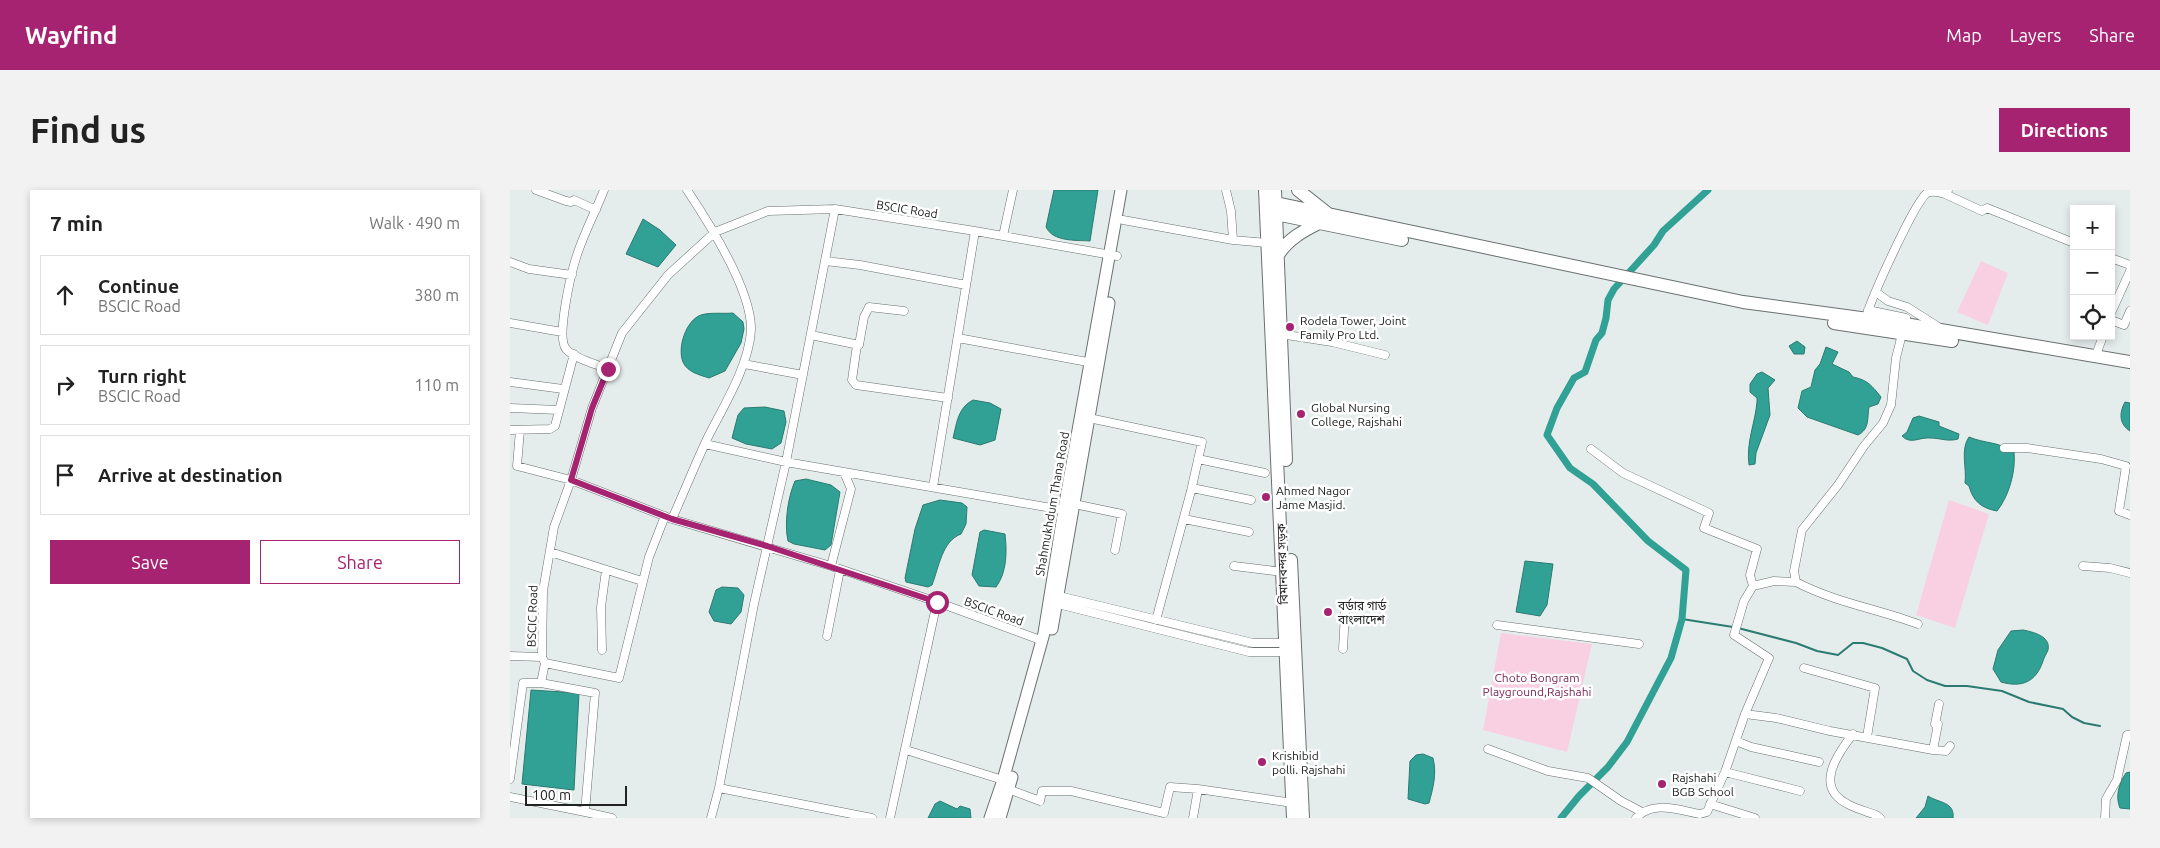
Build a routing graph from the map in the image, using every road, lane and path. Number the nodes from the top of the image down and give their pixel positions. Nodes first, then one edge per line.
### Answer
1 (536, 190) edge
2 (604, 190) edge
3 (687, 190) edge
4 (1013, 190) edge
5 (1121, 190) edge
6 (1128, 190) edge
7 (1226, 190) edge
8 (1265, 190) edge
9 (1276, 190) edge
10 (1298, 190) edge
11 (1947, 192) edge
12 (835, 209) junction
13 (1276, 209) junction
14 (596, 210) junction
15 (1331, 216) junction
16 (1123, 220) junction
17 (1319, 223) junction
18 (975, 231) junction
19 (715, 232) junction
20 (1003, 236) junction
21 (1233, 240) junction
22 (2070, 241) edge
23 (1267, 243) junction
24 (1278, 255) junction
25 (1113, 256) junction
26 (2115, 259) edge
27 (825, 261) junction
28 (510, 262) edge
29 (2130, 265) edge
30 (2130, 271) edge
31 (572, 275) junction
32 (1610, 279) junction
33 (1631, 283) junction
34 (966, 285) junction
35 (1876, 292) junction
36 (2115, 304) edge
37 (904, 311) dead end
38 (2130, 311) edge
39 (1867, 314) junction
40 (2115, 322) edge
41 (510, 323) edge
42 (1904, 328) junction
43 (1946, 331) junction
44 (562, 332) junction
45 (1280, 334) junction
46 (811, 336) junction
47 (958, 338) junction
48 (2102, 340) edge
49 (857, 345) junction
50 (574, 354) junction
51 (1385, 355) dead end
52 (2096, 355) junction
53 (2130, 362) edge
54 (1094, 363) junction
55 (744, 364) junction
56 (608, 369) junction
57 (2130, 370) edge
58 (803, 375) junction
59 (510, 382) edge
60 (564, 389) junction
61 (948, 398) junction
62 (510, 408) edge
63 (558, 410) junction
64 (1089, 418) junction
65 (510, 430) edge
66 (520, 430) junction
67 (705, 444) junction
68 (2004, 448) dead end
69 (1592, 449) dead end
70 (1198, 459) junction
71 (786, 462) junction
72 (844, 472) junction
73 (1265, 473) dead end
74 (571, 480) junction
75 (934, 487) junction
76 (1192, 488) junction
77 (1251, 500) dead end
78 (1070, 509) junction
79 (2130, 515) edge
80 (669, 518) junction
81 (1184, 519) junction
82 (1248, 532) dead end
83 (767, 546) junction
84 (1114, 550) dead end
85 (550, 552) junction
86 (831, 566) junction
87 (1234, 566) dead end
88 (2083, 566) dead end
89 (606, 570) junction
90 (840, 570) junction
91 (1283, 572) junction
92 (2130, 573) edge
93 (642, 581) junction
94 (1796, 582) junction
95 (1753, 586) junction
96 (1054, 599) junction
97 (937, 602) junction
98 (1345, 614) dead end
99 (1156, 620) junction
100 (1918, 624) dead end
101 (1497, 625) dead end
102 (827, 636) dead end
103 (1043, 641) junction
104 (1639, 644) dead end
105 (1286, 647) junction
106 (1343, 649) dead end
107 (602, 650) dead end
108 (510, 656) edge
109 (544, 660) junction
110 (1804, 668) dead end
111 (541, 683) junction
112 (1292, 699) junction
113 (1939, 704) dead end
114 (1745, 714) junction
115 (1853, 734) junction
116 (2130, 735) edge
117 (1867, 737) junction
118 (1736, 741) junction
119 (1950, 746) dead end
120 (1488, 749) dead end
121 (906, 750) junction
122 (1933, 750) junction
123 (1819, 762) dead end
124 (1725, 772) junction
125 (510, 779) edge
126 (1006, 785) junction
127 (719, 788) junction
128 (1198, 789) junction
129 (1800, 791) dead end
130 (510, 797) edge
131 (1293, 804) junction
132 (1710, 804) junction
133 (585, 812) junction
134 (1642, 812) junction
135 (612, 818) edge
136 (711, 818) edge
137 (872, 818) edge
138 (890, 818) edge
139 (990, 818) edge
140 (1000, 818) edge
141 (1193, 818) edge
142 (1293, 818) edge
143 (1303, 818) edge
144 (1636, 818) edge
145 (1755, 818) edge
146 (1880, 818) edge
147 (2105, 818) edge

1 - 14 street
2 - 14 street
3 - 19 street, BSCIC Road
4 - 20 street
5 - 25 main road, Shahmukhdum Thana Road
6 - 16 main road, Shahmukhdum Thana Road
7 - 21 street
8 - 23 main road, বিমানবন্দর সড়ক
9 - 13 main road, বিমানবন্দর সড়ক
10 - 15 main road
11 - 22 street
11 - 35 street
12 - 18 street, BSCIC Road
12 - 19 street, BSCIC Road
12 - 27 street
13 - 15 main road
13 - 17 main road
13 - 24 main road, বিমানবন্দর সড়ক
14 - 31 street
15 - 32 main road
16 - 21 street
16 - 25 main road, Shahmukhdum Thana Road
17 - 24 main road
17 - 32 main road
18 - 20 street, BSCIC Road
18 - 34 street
19 - 55 street, BSCIC Road
19 - 56 street, BSCIC Road
20 - 25 street, BSCIC Road
21 - 23 street
23 - 91 main road, বিমানবন্দর সড়ক
24 - 45 main road, বিমানবন্দর সড়ক
25 - 54 main road, Shahmukhdum Thana Road
26 - 29 street
27 - 34 street
27 - 46 street
28 - 31 street
30 - 36 street
31 - 44 street
32 - 33 main road
33 - 39 main road
33 - 42 main road
34 - 47 street
35 - 39 street
35 - 43 street
37 - 49 street
38 - 40 street
39 - 42 main road
41 - 44 street
42 - 43 main road
42 - 57 main road
42 - 94 street
43 - 52 main road
44 - 50 street
45 - 51 street
45 - 112 main road, বিমানবন্দর সড়ক
46 - 49 street
46 - 58 street
47 - 54 street
47 - 61 street
48 - 52 street
49 - 61 street
50 - 56 street
50 - 60 street
52 - 53 main road
54 - 64 main road, Shahmukhdum Thana Road
54 - 78 main road, Shahmukhdum Thana Road
55 - 58 street
55 - 67 street, BSCIC Road
56 - 74 street, BSCIC Road
58 - 71 street
59 - 60 street
60 - 63 street
61 - 75 street
62 - 63 street
63 - 66 street
64 - 70 street
64 - 78 main road, Shahmukhdum Thana Road
65 - 66 street
66 - 74 street, BSCIC Road
67 - 71 street
67 - 80 street, BSCIC Road
68 - 79 street
69 - 95 street
70 - 73 street
70 - 76 street
71 - 72 street
71 - 83 street
72 - 75 street
72 - 86 street
74 - 80 street, BSCIC Road
74 - 85 street, BSCIC Road
75 - 78 street
76 - 77 street
76 - 81 street
78 - 84 street
78 - 96 main road, Shahmukhdum Thana Road
80 - 83 street, BSCIC Road
80 - 93 street, BSCIC Road
81 - 82 street
81 - 99 street
83 - 86 street, BSCIC Road
83 - 127 street
85 - 89 street
85 - 109 street, BSCIC Road
86 - 90 street, BSCIC Road
87 - 91 street
88 - 92 street
89 - 93 street
89 - 107 street
90 - 97 street, BSCIC Road
90 - 102 street
91 - 105 main road, বিমানবন্দর সড়ক
93 - 109 street, BSCIC Road
94 - 95 street
94 - 100 street
95 - 114 street
96 - 99 street
96 - 103 main road, Shahmukhdum Thana Road
96 - 105 street
96 - 126 main road, Shahmukhdum Thana Road
97 - 103 street, BSCIC Road
97 - 121 street
98 - 106 street
99 - 105 street
101 - 104 street
103 - 126 main road, Shahmukhdum Thana Road
105 - 112 main road, বিমানবন্দর সড়ক
108 - 109 street
109 - 111 street
110 - 117 street
111 - 125 street
111 - 133 street
112 - 131 main road, বিমানবন্দর সড়ক
112 - 143 main road, বিমানবন্দর সড়ক
113 - 122 street
114 - 115 street
114 - 118 street
115 - 117 street
115 - 146 street
116 - 147 street
117 - 122 street
118 - 123 street
118 - 124 street
119 - 122 street
120 - 134 street
121 - 126 street
121 - 138 street
124 - 129 street
124 - 132 street
126 - 128 street
126 - 139 main road, Shahmukhdum Thana Road
126 - 140 main road, Shahmukhdum Thana Road
127 - 136 street
127 - 137 street
128 - 131 street
128 - 141 street
130 - 133 street
131 - 142 main road, বিমানবন্দর সড়ক
132 - 134 street
132 - 145 street
133 - 135 street
134 - 144 street

